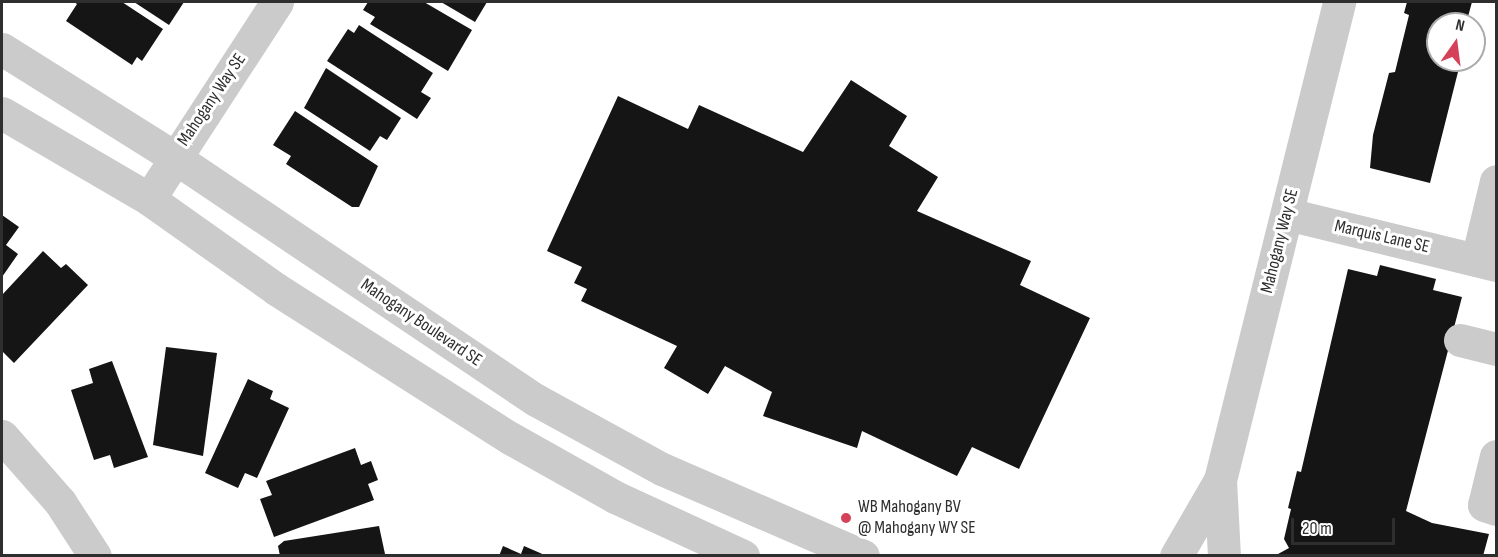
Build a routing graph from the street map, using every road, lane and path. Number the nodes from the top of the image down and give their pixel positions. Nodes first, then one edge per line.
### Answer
1 (277, 2) edge
2 (1339, 2) edge
3 (2, 49) edge
4 (2, 113) edge
5 (174, 157) junction
6 (1497, 181) edge
7 (149, 200) junction
8 (1287, 214) junction
9 (1487, 262) edge
10 (1460, 340) dead end
11 (1497, 350) edge
12 (2, 436) edge
13 (1497, 456) edge
14 (1220, 480) junction
15 (1497, 508) edge
16 (95, 555) edge
17 (743, 555) edge
18 (862, 555) edge
19 (1176, 555) edge
20 (1224, 555) edge

1 - 5 street, Mahogany Way SE
2 - 8 street, Mahogany Way SE
3 - 5 street, Mahogany Boulevard SE
4 - 7 street
5 - 7 street, Mahogany Way SE
5 - 18 street, Mahogany Boulevard SE
6 - 9 street, Marquis Lane SE
7 - 17 street
8 - 9 street, Marquis Lane SE
8 - 14 street, Mahogany Way SE
10 - 11 street
12 - 16 street
13 - 15 street
14 - 19 street, Mahogany Way SE
14 - 20 street, Mahogany Way SE

